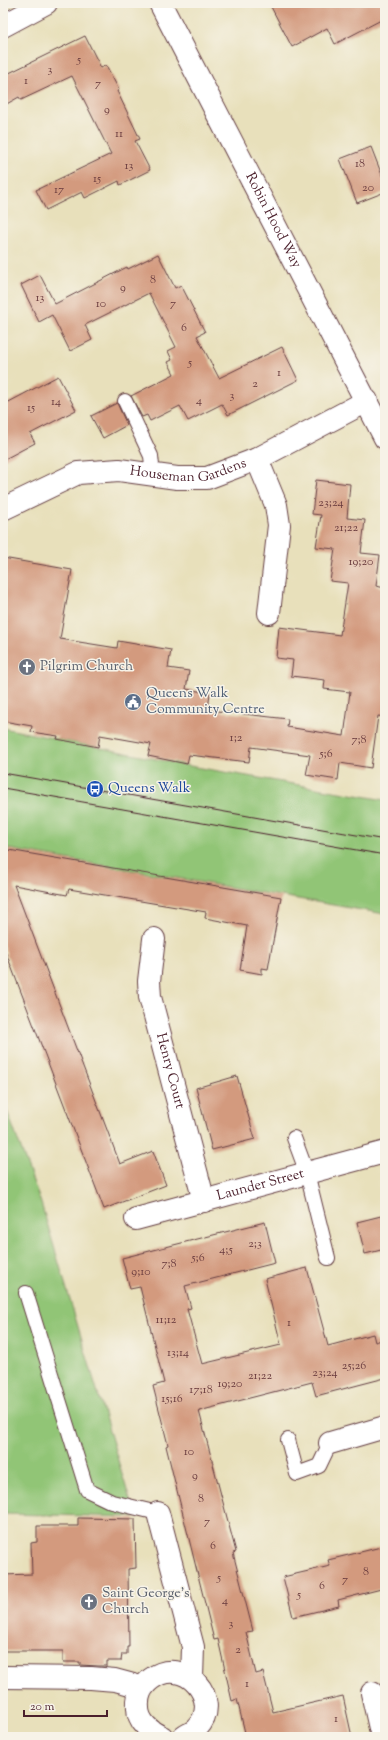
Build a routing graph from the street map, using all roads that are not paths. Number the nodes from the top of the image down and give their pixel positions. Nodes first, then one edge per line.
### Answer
1 (46, 3) edge
2 (160, 3) edge
3 (3, 26) edge
4 (125, 401) dead end
5 (367, 401) junction
6 (385, 438) edge
7 (257, 459) junction
8 (153, 475) junction
9 (3, 509) edge
10 (269, 613) dead end
11 (154, 939) dead end
12 (294, 1138) dead end
13 (385, 1152) edge
14 (307, 1173) junction
15 (204, 1201) junction
16 (136, 1219) dead end
17 (328, 1258) dead end
18 (26, 1293) dead end
19 (385, 1427) edge
20 (288, 1440) dead end
21 (330, 1443) joint
22 (158, 1513) joint
23 (3, 1677) edge
24 (192, 1678) junction
25 (141, 1687) junction
26 (372, 1693) dead end
27 (162, 1737) edge
28 (184, 1737) edge
29 (382, 1737) edge

1 - 3 street
2 - 5 street, Robin Hood Way
4 - 8 lane
5 - 6 street, Robin Hood Way
5 - 7 street, Houseman Gardens
7 - 8 street, Houseman Gardens
7 - 10 street
8 - 9 street, Houseman Gardens
11 - 15 street, Henry Court
12 - 14 lane
13 - 14 street, Launder Street
14 - 15 street, Launder Street
14 - 17 lane
15 - 16 street, Launder Street
18 - 22 lane
19 - 21 street
20 - 21 lane
22 - 24 street
23 - 25 street
24 - 25 street
24 - 28 street
25 - 27 street
26 - 29 street

